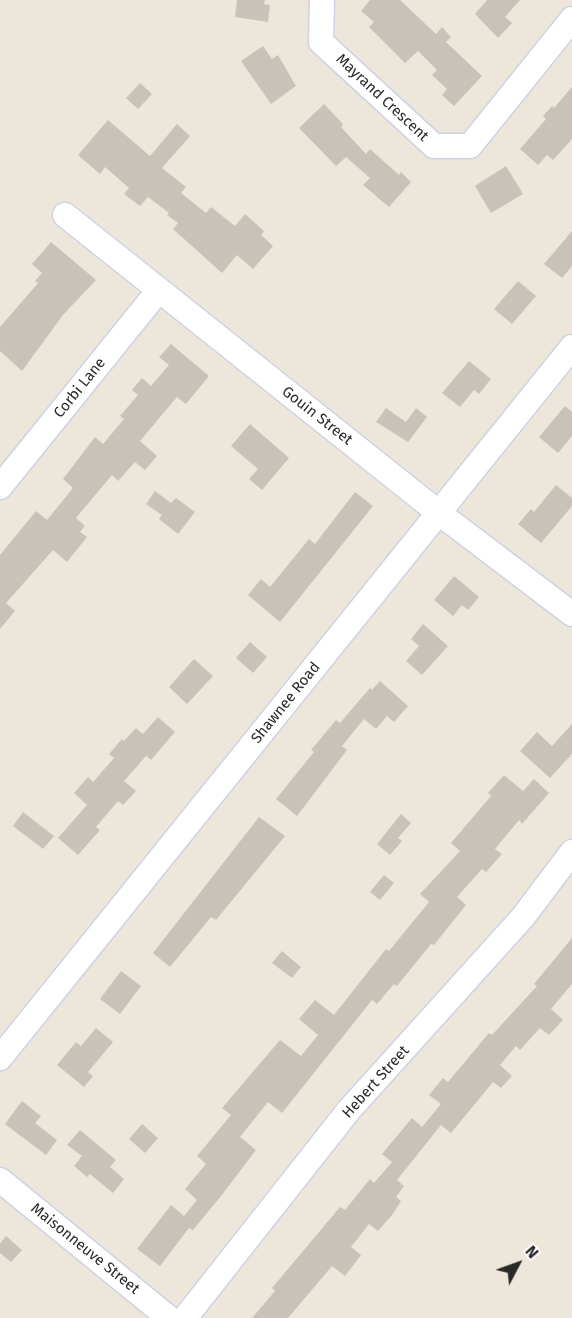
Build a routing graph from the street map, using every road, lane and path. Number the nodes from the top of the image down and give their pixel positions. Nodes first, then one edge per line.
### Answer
1 (322, 0) edge
2 (572, 19) edge
3 (65, 215) dead end
4 (159, 290) junction
5 (572, 347) edge
6 (0, 487) edge
7 (439, 513) junction
8 (572, 614) edge
9 (572, 852) edge
10 (0, 1058) edge
11 (0, 1180) edge
12 (169, 1318) edge
13 (185, 1318) edge

1 - 2 street, Mayrand Crescent
3 - 4 street, Gouin Street
4 - 6 street, Corbi Lane
4 - 7 street, Gouin Street
5 - 7 street, Shawnee Road
7 - 8 street, Gouin Street
7 - 10 street, Shawnee Road
9 - 13 street, Hebert Street
11 - 12 street, Maisonneuve Street

